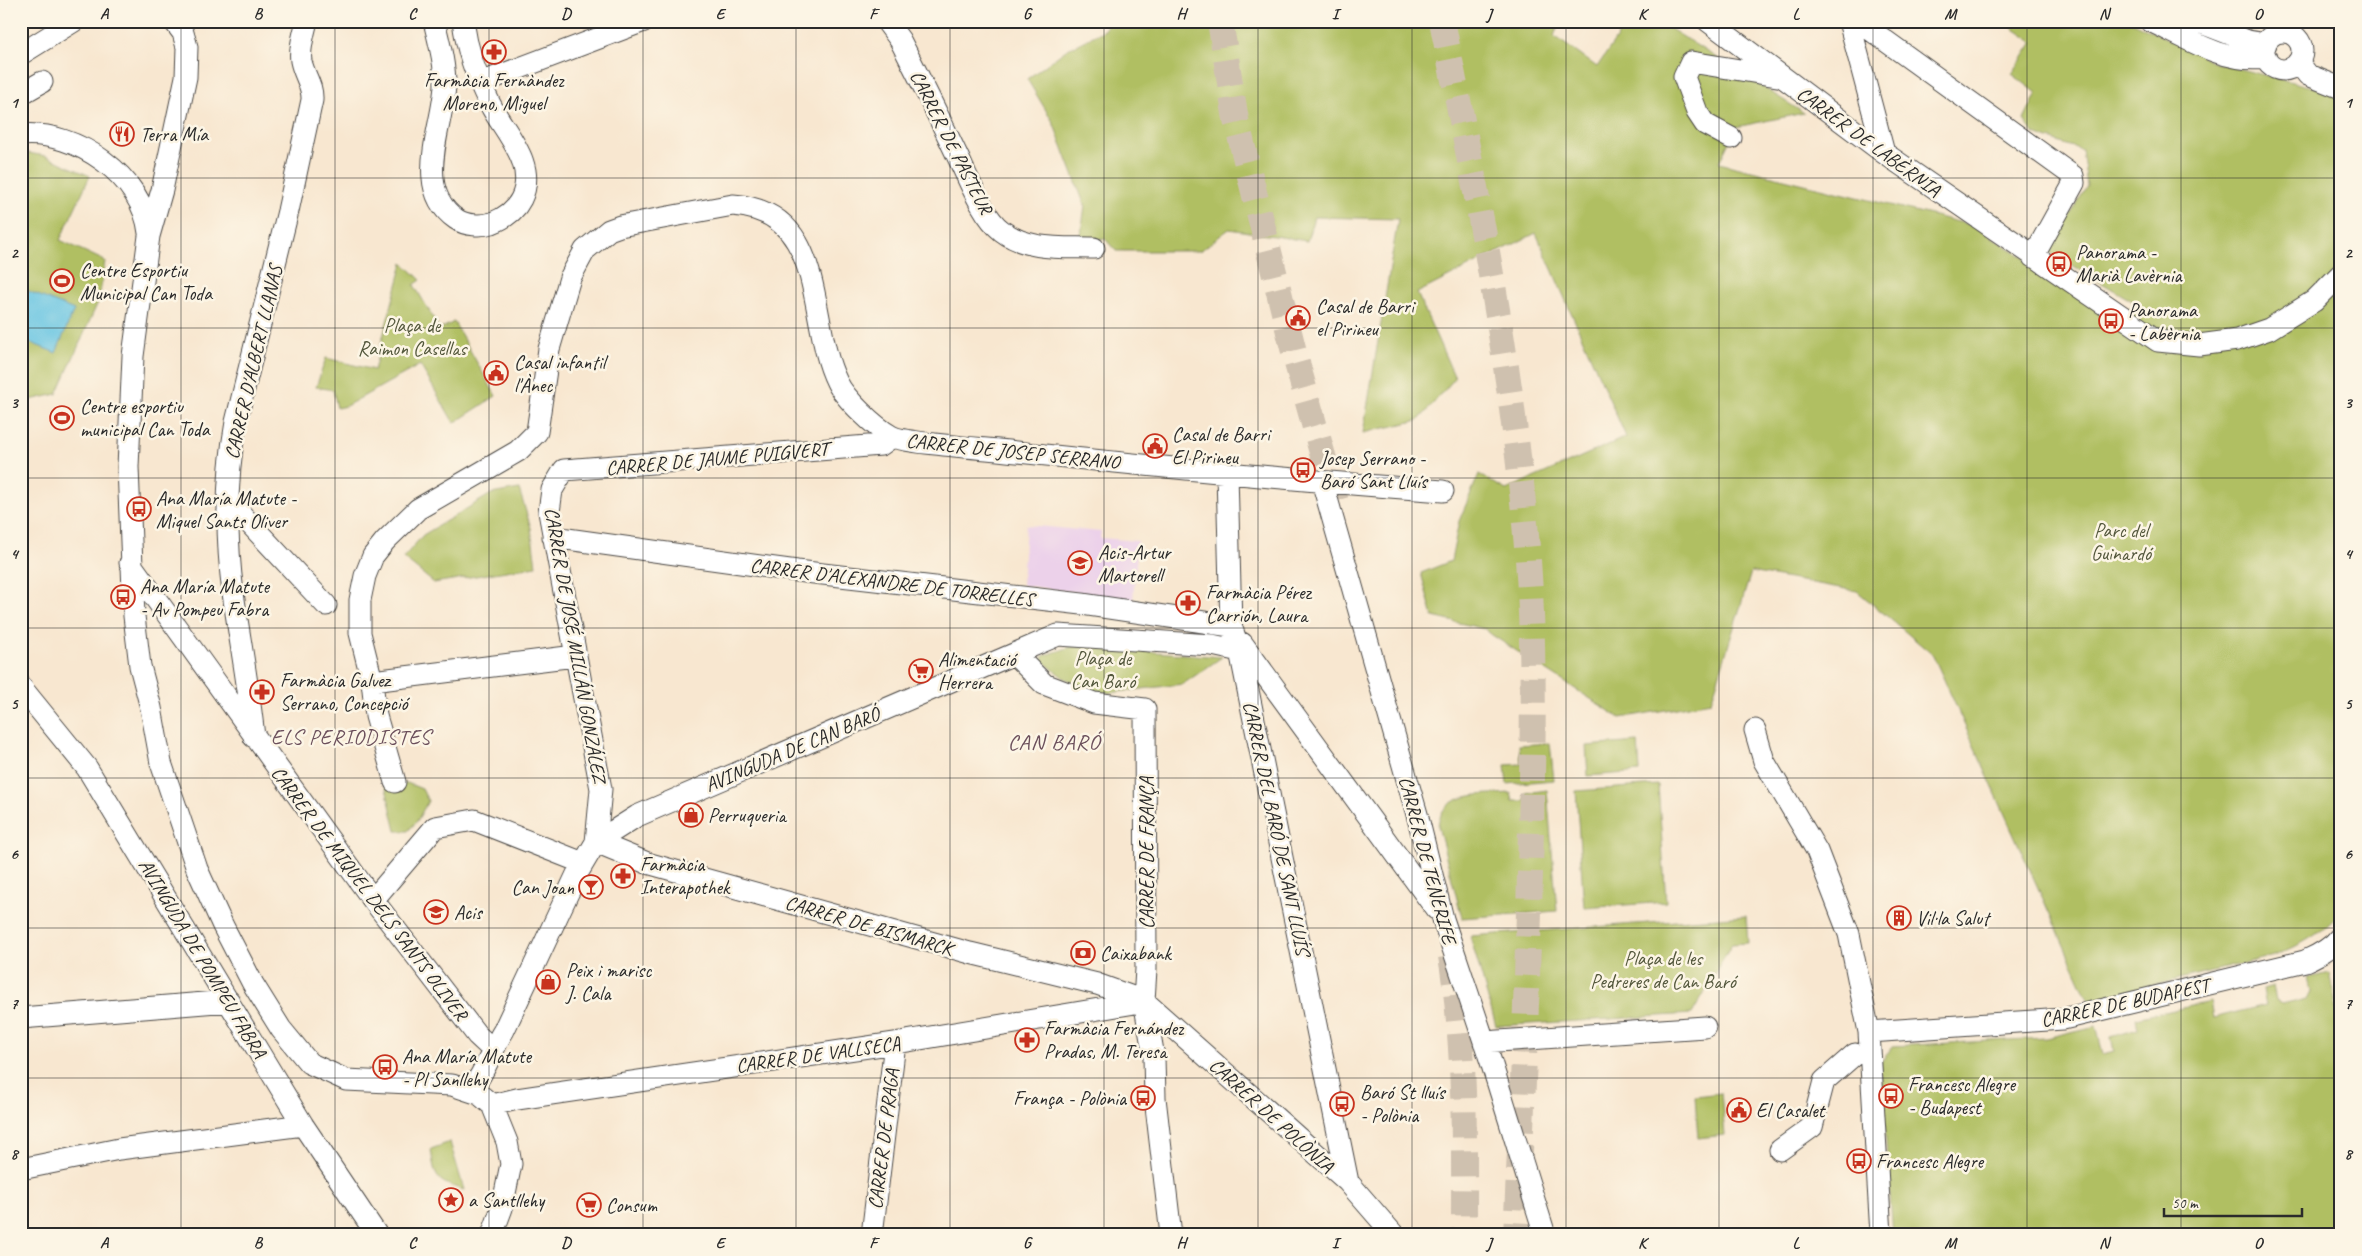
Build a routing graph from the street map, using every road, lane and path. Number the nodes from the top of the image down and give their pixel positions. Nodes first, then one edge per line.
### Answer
1 (74, 21) edge
2 (174, 21) edge
3 (307, 21) edge
4 (434, 21) edge
5 (463, 21) edge
6 (644, 21) edge
7 (886, 21) edge
8 (1708, 21) edge
9 (1849, 21) edge
10 (1858, 21) edge
11 (2150, 21) edge
12 (2196, 21) edge
13 (2266, 51) junction
14 (21, 54) edge
15 (2298, 62) junction
16 (1781, 77) junction
17 (42, 82) dead end
18 (480, 83) junction
19 (2341, 88) edge
20 (21, 94) edge
21 (21, 135) edge
22 (1731, 138) dead end
23 (1884, 153) junction
24 (149, 236) junction
25 (1094, 248) dead end
26 (2033, 257) junction
27 (2341, 274) edge
28 (892, 437) junction
29 (1227, 473) junction
30 (1322, 482) junction
31 (552, 490) joint
32 (1443, 491) dead end
33 (239, 512) dead end
34 (553, 537) junction
35 (130, 563) junction
36 (326, 605) dead end
37 (1230, 626) junction
38 (1240, 651) junction
39 (1014, 654) junction
40 (575, 656) junction
41 (372, 681) junction
42 (21, 687) edge
43 (1755, 730) dead end
44 (254, 737) junction
45 (395, 782) dead end
46 (600, 799) junction
47 (626, 822) junction
48 (596, 842) junction
49 (1427, 855) junction
50 (583, 863) junction
51 (1405, 867) junction
52 (374, 900) junction
53 (1443, 919) junction
54 (2341, 936) edge
55 (229, 1000) junction
56 (1144, 1001) junction
57 (21, 1018) edge
58 (1705, 1027) dead end
59 (1869, 1032) junction
60 (1484, 1042) junction
61 (894, 1043) junction
62 (492, 1049) junction
63 (1855, 1054) dead end
64 (471, 1090) junction
65 (492, 1105) junction
66 (303, 1125) junction
67 (1780, 1150) dead end
68 (21, 1169) edge
69 (1348, 1182) junction
70 (377, 1235) edge
71 (492, 1235) edge
72 (872, 1235) edge
73 (1171, 1235) edge
74 (1394, 1235) edge
75 (1545, 1235) edge
76 (1881, 1235) edge

1 - 14 street
2 - 24 street
3 - 44 street, CARRER D'ALBERT LLANAS
4 - 18 street
5 - 18 street
6 - 18 street
7 - 25 street, CARRER DE PASTEUR
8 - 16 street, CARRER DE LABÈRNIA
9 - 23 street
10 - 26 street
11 - 13 street
12 - 13 street
13 - 15 street
13 - 15 street
15 - 19 street
16 - 22 street
16 - 23 street, CARRER DE LABÈRNIA
17 - 20 street
21 - 24 street
23 - 26 street, CARRER DE LABÈRNIA
24 - 35 street
26 - 27 street, CARRER DE LABÈRNIA
28 - 29 street, CARRER DE JOSEP SERRANO
28 - 31 street, CARRER DE JAUME PUIGVERT
28 - 41 street, CARRER DE JOSEP SERRANO
29 - 30 street, CARRER DE JOSEP SERRANO
29 - 37 street, CARRER DEL BARÓ DE SANT LLUÍS
30 - 32 street, CARRER DE JOSEP SERRANO
30 - 49 street, CARRER DE TENERIFE
31 - 34 street, CARRER DE JOSÉ MILLÁN GONZÁLEZ
33 - 36 street
34 - 37 street, CARRER D'ALEXANDRE DE TORRELLES
34 - 40 street, CARRER DE JOSÉ MILLÁN GONZÁLEZ
35 - 44 street, CARRER DE MIQUEL DELS SANTS OLIVER
35 - 64 street
37 - 38 street, CARRER DEL BARÓ DE SANT LLUÍS
37 - 51 street
38 - 39 street
38 - 69 street, CARRER DEL BARÓ DE SANT LLUÍS
39 - 47 street, AVINGUDA DE CAN BARÓ
39 - 56 street, CARRER DE FRANÇA
40 - 41 street
40 - 46 street, CARRER DE JOSÉ MILLÁN GONZÁLEZ
41 - 45 street
42 - 55 street, AVINGUDA DE POMPEU FABRA
43 - 59 street
44 - 52 street, CARRER DE MIQUEL DELS SANTS OLIVER
46 - 47 street, CARRER DE JOSÉ MILLÁN GONZÁLEZ
46 - 48 street, CARRER DE JOSÉ MILLÁN GONZÁLEZ
47 - 48 street, AVINGUDA DE CAN BARÓ
48 - 50 street, AVINGUDA DE CAN BARÓ
48 - 56 street, CARRER DE BISMARCK
49 - 51 street
49 - 53 street, CARRER DE TENERIFE
50 - 52 street
50 - 62 street, AVINGUDA DE CAN BARÓ
51 - 53 street
52 - 62 street, CARRER DE MIQUEL DELS SANTS OLIVER
53 - 60 street, CARRER DE TENERIFE
54 - 59 street, CARRER DE BUDAPEST
55 - 57 street
55 - 66 street, AVINGUDA DE POMPEU FABRA
56 - 61 street, CARRER DE VALLSECA
56 - 69 street, CARRER DE POLÒNIA
56 - 73 street, CARRER DE FRANÇA
58 - 60 street
59 - 76 street
60 - 75 street, CARRER DE TENERIFE
61 - 65 street, CARRER DE VALLSECA
61 - 72 street, CARRER DE PRAGA
62 - 64 street, AVINGUDA DE CAN BARÓ
63 - 67 street
64 - 65 street
65 - 71 street
66 - 68 street
66 - 70 street, AVINGUDA DE POMPEU FABRA
69 - 74 street, CARRER DE POLÒNIA

